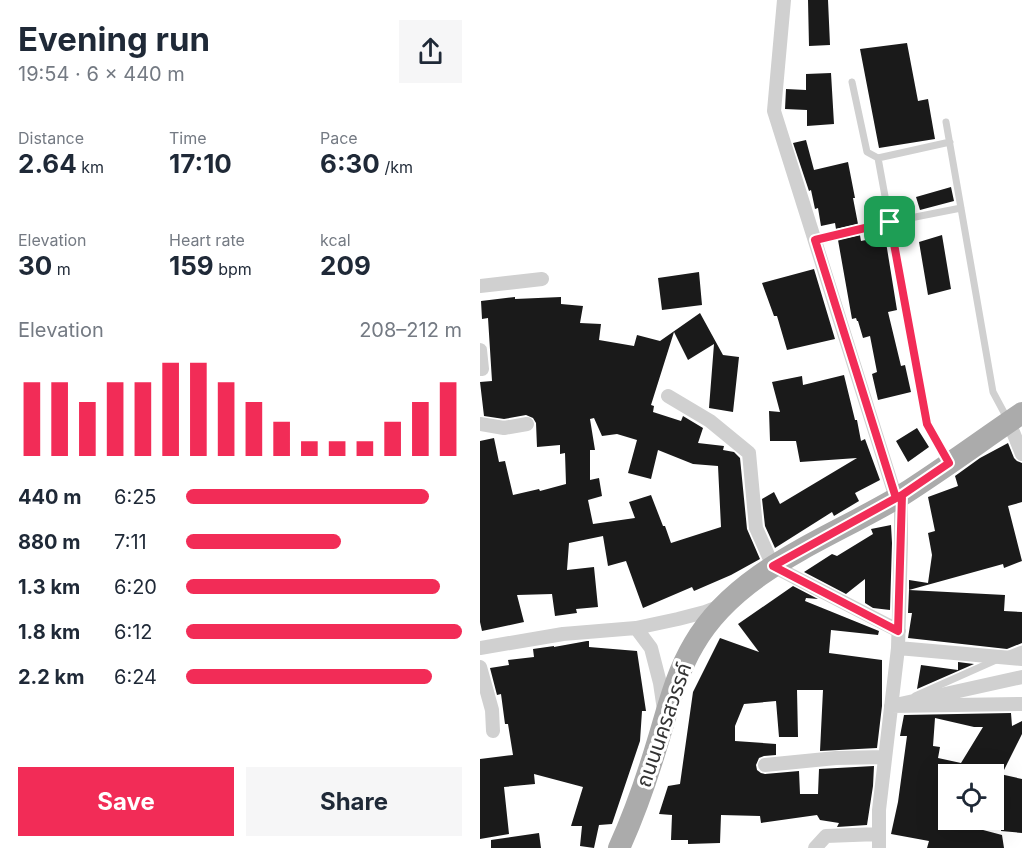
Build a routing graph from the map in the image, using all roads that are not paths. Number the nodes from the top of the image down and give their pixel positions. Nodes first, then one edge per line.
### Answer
1 (784, 0) edge
2 (852, 82) dead end
3 (946, 122) dead end
4 (950, 142) junction
5 (878, 158) junction
6 (962, 208) junction
7 (890, 222) junction
8 (815, 240) junction
9 (542, 279) dead end
10 (480, 286) edge
11 (480, 350) edge
12 (480, 369) edge
13 (668, 396) dead end
14 (1015, 418) edge
15 (480, 424) edge
16 (527, 424) dead end
17 (1022, 454) edge
18 (949, 463) junction
19 (899, 496) junction
20 (773, 566) junction
21 (723, 605) junction
22 (636, 628) junction
23 (898, 631) junction
24 (480, 648) edge
25 (898, 648) junction
26 (1022, 649) edge
27 (1022, 659) edge
28 (480, 667) edge
29 (1022, 677) edge
30 (1022, 704) edge
31 (891, 706) junction
32 (665, 718) junction
33 (493, 731) dead end
34 (885, 757) junction
35 (765, 765) dead end
36 (879, 841) edge
37 (619, 848) edge
38 (815, 848) edge

1 - 8 street
2 - 5 lane
3 - 4 lane
4 - 5 lane
4 - 6 lane
5 - 7 lane
6 - 7 lane
6 - 14 lane
7 - 8 lane
7 - 18 lane
8 - 19 street
9 - 10 street
11 - 12 street
13 - 20 street
14 - 17 street
14 - 18 main road, ถนนนครสวรรค์
15 - 16 street
18 - 19 main road, ถนนนครสวรรค์
19 - 20 main road, ถนนนครสวรรค์
19 - 23 street
20 - 21 main road, ถนนนครสวรรค์
20 - 23 street
21 - 22 street
21 - 32 main road, ถนนนครสวรรค์
22 - 24 street
22 - 32 street
23 - 25 street
25 - 27 street
25 - 31 street
26 - 31 lane
28 - 33 street
29 - 31 street
30 - 31 street
31 - 34 street
32 - 37 main road, ถนนนครสวรรค์
34 - 35 street
34 - 36 street
36 - 38 street

